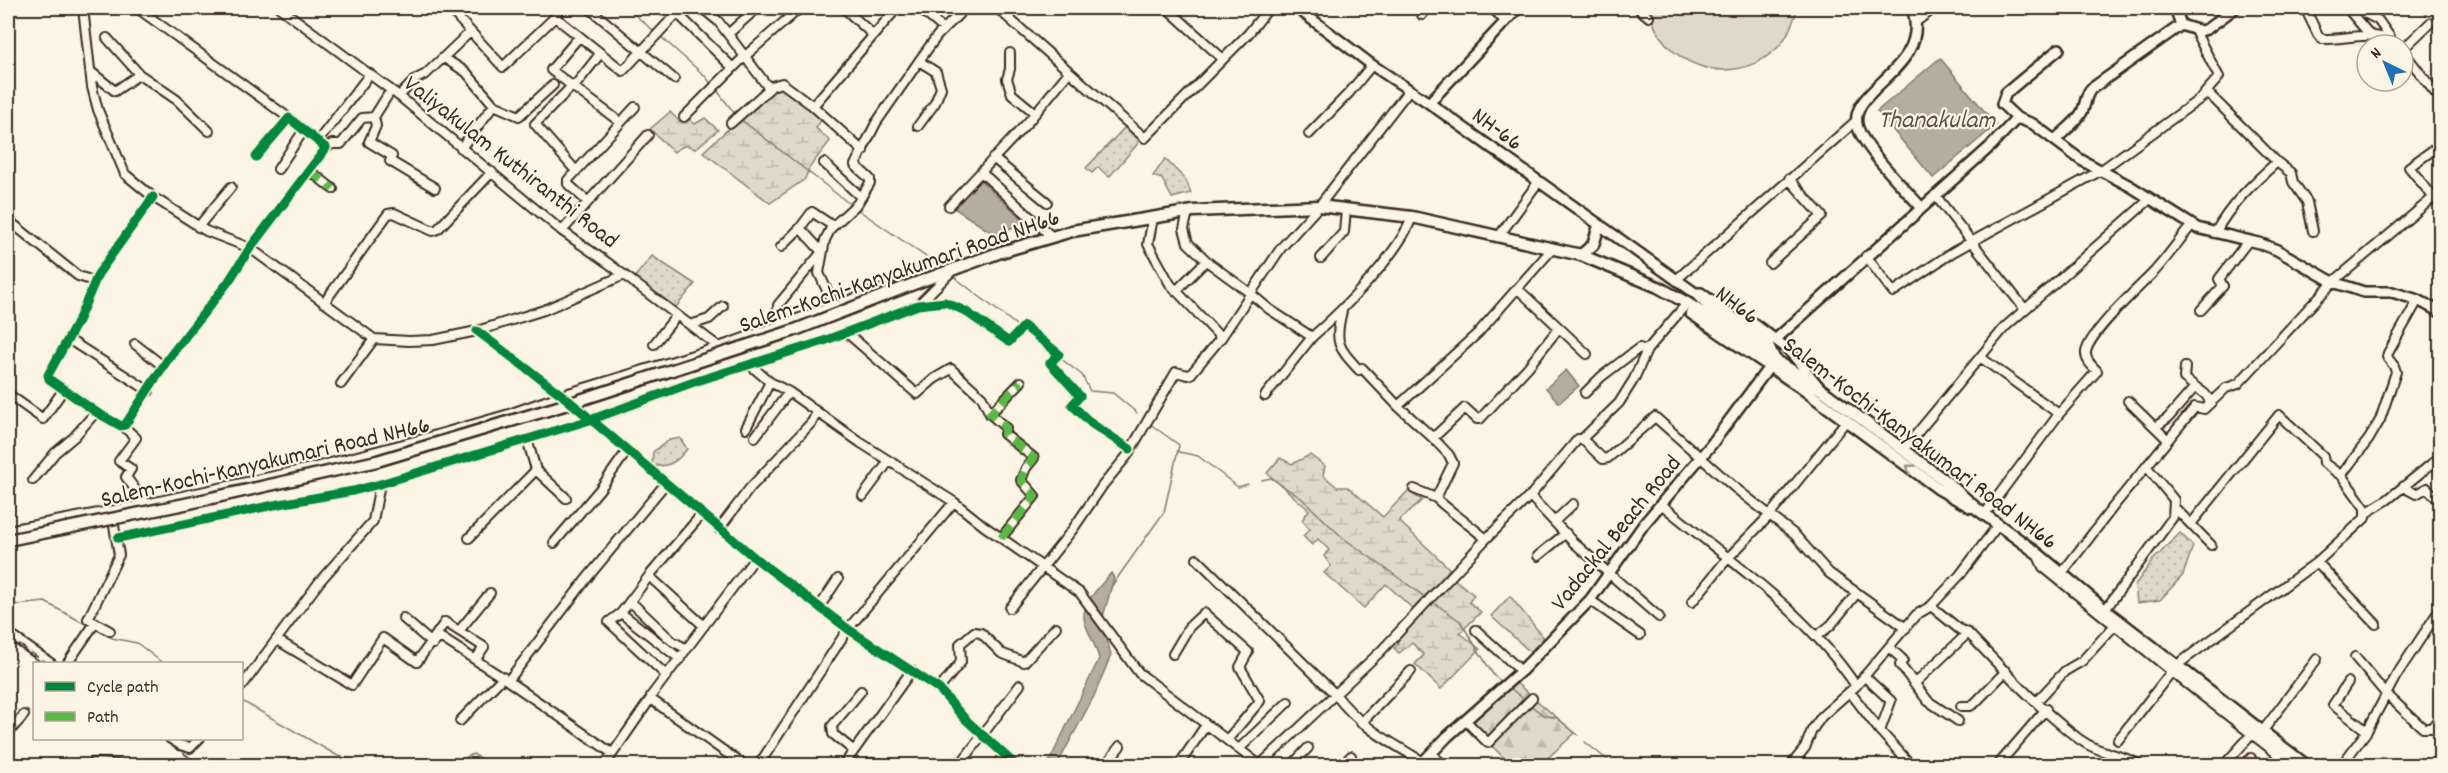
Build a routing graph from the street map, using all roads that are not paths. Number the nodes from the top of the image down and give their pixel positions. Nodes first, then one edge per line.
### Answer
1 (83, 8) edge
2 (137, 8) edge
3 (280, 8) edge
4 (449, 8) edge
5 (561, 8) edge
6 (589, 8) edge
7 (702, 8) edge
8 (757, 8) edge
9 (800, 8) edge
10 (844, 8) edge
11 (897, 8) edge
12 (965, 8) edge
13 (997, 8) edge
14 (1167, 8) edge
15 (1269, 8) edge
16 (1297, 8) edge
17 (1492, 8) edge
18 (1518, 8) edge
19 (1638, 8) edge
20 (1912, 8) edge
21 (1935, 8) edge
22 (2175, 8) edge
23 (2235, 8) edge
24 (2305, 8) edge
25 (2347, 8) edge
26 (2358, 8) edge
27 (920, 9) edge
28 (679, 10) edge
29 (713, 11) edge
30 (555, 17) junction
31 (1648, 17) dead end
32 (1505, 21) junction
33 (1917, 21) junction
34 (2430, 23) dead end
35 (2181, 24) junction
36 (944, 29) junction
37 (2194, 29) junction
38 (470, 32) junction
39 (2368, 33) edge
40 (2387, 33) edge
41 (728, 34) junction
42 (872, 34) junction
43 (579, 37) junction
44 (2355, 37) edge
45 (107, 38) dead end
46 (2415, 38) edge
47 (2059, 49) dead end
48 (642, 52) junction
49 (1010, 53) dead end
50 (600, 54) junction
51 (744, 57) junction
52 (444, 58) junction
53 (1223, 59) junction
54 (919, 61) junction
55 (1372, 66) junction
56 (2415, 66) edge
57 (733, 68) junction
58 (90, 71) junction
59 (1069, 72) junction
60 (370, 74) junction
61 (140, 75) junction
62 (674, 79) dead end
63 (553, 85) dead end
64 (572, 88) junction
65 (771, 88) junction
66 (391, 90) junction
67 (1409, 90) junction
68 (2205, 93) junction
69 (399, 96) junction
70 (2440, 99) edge
71 (1429, 103) junction
72 (494, 105) junction
73 (813, 106) junction
74 (635, 107) dead end
75 (1035, 113) junction
76 (374, 117) junction
77 (684, 117) dead end
78 (289, 118) junction
79 (2017, 118) junction
80 (735, 120) dead end
81 (1857, 120) junction
82 (620, 123) junction
83 (918, 126) dead end
84 (304, 130) junction
85 (208, 131) dead end
86 (1309, 134) dead end
87 (648, 135) dead end
88 (2055, 140) junction
89 (318, 141) junction
90 (2440, 145) edge
91 (326, 148) junction
92 (461, 148) junction
93 (863, 151) junction
94 (256, 157) dead end
95 (993, 158) junction
96 (2277, 162) junction
97 (824, 164) dead end
98 (8, 165) edge
99 (278, 169) dead end
100 (310, 171) junction
101 (576, 171) junction
102 (2100, 171) junction
103 (492, 172) junction
104 (981, 172) junction
105 (1789, 179) junction
106 (1539, 181) junction
107 (8, 185) edge
108 (231, 187) dead end
109 (435, 188) dead end
110 (333, 189) dead end
111 (2440, 192) edge
112 (1935, 195) junction
113 (153, 198) junction
114 (2150, 199) junction
115 (859, 201) junction
116 (2437, 201) edge
117 (588, 202) junction
118 (1047, 202) dead end
119 (949, 206) dead end
120 (1319, 206) junction
121 (1921, 207) junction
122 (1346, 209) junction
123 (1188, 212) junction
124 (1412, 217) junction
125 (1153, 218) junction
126 (8, 220) edge
127 (2192, 225) junction
128 (833, 226) junction
129 (1599, 226) junction
130 (198, 227) junction
131 (800, 228) junction
132 (562, 231) junction
133 (2313, 231) dead end
134 (2215, 233) junction
135 (1051, 236) junction
136 (1499, 236) junction
137 (2248, 241) junction
138 (1973, 243) junction
139 (781, 247) dead end
140 (250, 248) junction
141 (1552, 248) junction
142 (822, 252) junction
143 (1581, 255) junction
144 (1866, 255) junction
145 (1321, 258) dead end
146 (1206, 261) junction
147 (1770, 263) dead end
148 (952, 271) junction
149 (624, 275) junction
150 (1676, 280) junction
151 (94, 281) junction
152 (2333, 282) junction
153 (916, 283) junction
154 (1518, 289) junction
155 (1176, 291) junction
156 (1250, 293) junction
157 (1695, 293) junction
158 (2418, 300) junction
159 (324, 303) junction
160 (918, 305) junction
161 (723, 306) dead end
162 (834, 306) junction
163 (1721, 306) junction
164 (1683, 308) junction
165 (2024, 308) junction
166 (2201, 310) dead end
167 (1342, 311) junction
168 (2440, 312) edge
169 (677, 315) junction
170 (690, 325) junction
171 (777, 326) junction
172 (1558, 329) junction
173 (477, 331) junction
174 (846, 332) junction
175 (1311, 337) junction
176 (1221, 338) junction
177 (68, 339) junction
178 (374, 339) junction
179 (1776, 339) junction
180 (654, 344) dead end
181 (135, 345) dead end
182 (719, 347) junction
183 (1768, 347) junction
184 (1647, 350) junction
185 (1587, 354) dead end
186 (1980, 357) junction
187 (1772, 362) junction
188 (750, 365) junction
189 (163, 366) junction
190 (2185, 367) dead end
191 (770, 382) junction
192 (1021, 382) dead end
193 (341, 384) dead end
194 (2195, 387) junction
195 (64, 389) junction
196 (1822, 390) junction
197 (149, 391) junction
198 (789, 392) junction
199 (1584, 393) dead end
200 (8, 394) edge
201 (562, 395) junction
202 (1265, 396) dead end
203 (2128, 401) dead end
204 (2211, 402) junction
205 (1398, 406) junction
206 (96, 412) junction
207 (817, 412) junction
208 (990, 414) junction
209 (2059, 414) junction
210 (590, 420) junction
211 (1847, 420) junction
212 (123, 426) junction
213 (2155, 427) junction
214 (746, 428) dead end
215 (755, 437) dead end
216 (1432, 438) junction
217 (1582, 439) junction
218 (527, 440) junction
219 (2168, 440) junction
220 (1130, 449) junction
221 (1904, 449) junction
222 (627, 451) junction
223 (2440, 457) edge
224 (1700, 458) junction
225 (889, 461) junction
226 (2147, 467) junction
227 (536, 470) junction
228 (2343, 477) junction
229 (33, 480) dead end
230 (666, 483) junction
231 (380, 484) junction
232 (2403, 487) junction
233 (1414, 489) dead end
234 (863, 496) dead end
235 (1530, 496) junction
236 (566, 498) dead end
237 (1436, 498) junction
238 (2440, 501) edge
239 (954, 502) junction
240 (146, 504) junction
241 (1573, 504) dead end
242 (1661, 504) junction
243 (2175, 508) junction
244 (111, 510) junction
245 (2366, 513) junction
246 (702, 514) junction
247 (1983, 514) junction
248 (1769, 516) junction
249 (1555, 521) junction
250 (2191, 524) junction
251 (1998, 525) junction
252 (719, 529) junction
253 (8, 530) edge
254 (1566, 533) junction
255 (118, 538) junction
256 (469, 538) dead end
257 (1001, 538) junction
258 (1486, 539) junction
259 (8, 540) edge
260 (554, 543) dead end
261 (2211, 544) dead end
262 (2037, 553) junction
263 (1538, 556) dead end
264 (755, 558) junction
265 (1197, 559) dead end
266 (1727, 559) junction
267 (2317, 562) junction
268 (1042, 567) junction
269 (1609, 573) junction
270 (2062, 573) junction
271 (649, 576) junction
272 (838, 579) dead end
273 (490, 593) dead end
274 (1857, 593) junction
275 (1590, 600) junction
276 (630, 601) junction
277 (1692, 602) dead end
278 (820, 606) junction
279 (1930, 606) junction
280 (1010, 608) dead end
281 (2440, 609) edge
282 (2105, 610) junction
283 (621, 614) junction
284 (1659, 617) dead end
285 (403, 618) dead end
286 (95, 623) junction
287 (2376, 624) dead end
288 (2115, 625) junction
289 (704, 626) junction
290 (1056, 627) dead end
291 (1906, 628) junction
292 (848, 629) junction
293 (1476, 630) dead end
294 (110, 631) dead end
295 (459, 631) junction
296 (1968, 633) junction
297 (1640, 635) dead end
298 (12, 636) dead end
299 (1817, 636) junction
300 (277, 640) junction
301 (430, 642) junction
302 (1889, 647) junction
303 (687, 649) junction
304 (1173, 654) dead end
305 (2355, 657) dead end
306 (476, 659) junction
307 (680, 659) junction
308 (2317, 659) dead end
309 (51, 662) edge
310 (68, 662) edge
311 (2174, 668) junction
312 (912, 670) junction
313 (1411, 671) dead end
314 (1521, 671) junction
315 (2006, 671) junction
316 (667, 676) junction
317 (1864, 676) junction
318 (505, 679) junction
319 (2348, 682) dead end
320 (1914, 684) junction
321 (243, 685) edge
322 (1020, 685) dead end
323 (939, 688) junction
324 (1853, 689) junction
325 (861, 691) dead end
326 (2386, 694) junction
327 (1336, 696) junction
328 (651, 698) junction
329 (1530, 701) dead end
330 (2037, 701) junction
331 (1288, 702) dead end
332 (1961, 706) dead end
333 (2046, 709) junction
334 (24, 715) dead end
335 (2440, 718) edge
336 (1466, 721) junction
337 (1958, 721) dead end
338 (460, 722) dead end
339 (1361, 723) junction
340 (1206, 725) junction
341 (1880, 731) junction
342 (2367, 731) junction
343 (2257, 732) junction
344 (8, 733) edge
345 (982, 736) junction
346 (172, 740) edge
347 (198, 740) edge
348 (1227, 740) junction
349 (2118, 740) dead end
350 (1120, 746) dead end
351 (1308, 748) dead end
352 (1239, 749) junction
353 (853, 750) junction
354 (612, 753) junction
355 (1431, 754) junction
356 (1004, 755) junction
357 (1351, 756) dead end
358 (2251, 758) dead end
359 (1421, 763) edge
360 (117, 764) edge
361 (88, 765) edge
362 (604, 765) edge
363 (745, 765) edge
364 (758, 765) edge
365 (843, 765) edge
366 (959, 765) edge
367 (996, 765) edge
368 (1017, 765) edge
369 (1105, 765) edge
370 (1178, 765) edge
371 (1260, 765) edge
372 (1291, 765) edge
373 (1342, 765) edge
374 (1445, 765) edge
375 (1790, 765) edge
376 (1912, 765) edge
377 (1997, 765) edge
378 (2142, 765) edge
379 (2223, 765) edge
380 (2243, 765) edge
381 (2293, 765) edge
382 (2307, 765) edge
383 (2341, 765) edge

1 - 58 street
2 - 78 street
3 - 60 street, Valiyakulam Kuthiranthi Road
4 - 38 street
5 - 30 street
6 - 48 street
7 - 29 street
8 - 41 street
9 - 51 street
10 - 42 street
11 - 42 street
12 - 36 street
13 - 59 street
14 - 53 street
15 - 53 street
16 - 55 main road, NH-66
17 - 32 street
18 - 32 main road
19 - 31 street
20 - 33 main road
21 - 33 street
22 - 35 main road
23 - 37 main road
24 - 44 street
25 - 39 street
26 - 40 street
27 - 36 street
28 - 48 street
28 - 57 street
29 - 41 street
30 - 38 street
30 - 43 street
32 - 71 main road
33 - 81 main road
34 - 46 street
35 - 37 main road
35 - 88 main road
36 - 54 street
37 - 68 street
38 - 52 street
41 - 51 street
42 - 73 street
43 - 50 street
43 - 64 street
45 - 61 street
47 - 79 main road
48 - 50 street
48 - 62 street
49 - 75 street
50 - 64 street
51 - 57 street
51 - 65 street
52 - 69 street
52 - 72 street
53 - 59 street
54 - 83 street
54 - 93 street
55 - 67 main road, NH-66
55 - 86 street
56 - 70 street
57 - 77 street
58 - 61 street
58 - 113 street
59 - 75 street
60 - 66 street, Valiyakulam Kuthiranthi Road
60 - 89 street
61 - 85 street
63 - 72 street
64 - 82 street
64 - 101 street
65 - 73 street
65 - 80 street
66 - 69 street, Valiyakulam Kuthiranthi Road
66 - 76 street
67 - 71 main road, NH-66
67 - 120 street
68 - 96 street
68 - 102 street
69 - 92 street, Valiyakulam Kuthiranthi Road
71 - 106 main road, NH-66
72 - 92 street
73 - 93 street
74 - 82 street
75 - 95 street
76 - 91 street
76 - 109 street
78 - 84 street
78 - 94 street
79 - 88 main road
79 - 112 main road
81 - 105 street
81 - 121 main road
82 - 101 street
84 - 89 street
84 - 99 street
87 - 117 street
88 - 102 main road
89 - 91 street
90 - 116 street
91 - 100 street
92 - 103 street, Valiyakulam Kuthiranthi Road
93 - 115 street
95 - 104 street
95 - 118 street
96 - 133 street
96 - 134 street
97 - 115 street
98 - 107 street
100 - 110 street
100 - 140 street
101 - 117 street
102 - 114 main road
102 - 138 street
103 - 132 street, Valiyakulam Kuthiranthi Road
103 - 159 street
104 - 119 street
104 - 135 street
105 - 147 street
105 - 150 street
106 - 129 main road, NH-66
106 - 136 street
108 - 130 street
111 - 116 street
112 - 121 main road
112 - 138 street
113 - 130 street
113 - 151 street
114 - 127 main road
114 - 165 street
115 - 128 street
116 - 152 street
117 - 132 street
120 - 122 highway, Salem-Kochi-Kanyakumari Road NH66 / NH66
120 - 123 highway, Salem-Kochi-Kanyakumari Road NH66 / NH66
120 - 156 street
121 - 144 main road
122 - 124 highway, Salem-Kochi-Kanyakumari Road NH66 / NH66
122 - 145 street
123 - 125 highway, Salem-Kochi-Kanyakumari Road NH66 / NH66
123 - 146 street
124 - 136 highway, Salem-Kochi-Kanyakumari Road NH66 / NH66
124 - 167 street
125 - 135 highway, Salem-Kochi-Kanyakumari Road NH66 / NH66
125 - 155 street
126 - 151 street
127 - 134 main road
127 - 209 street
128 - 131 street
128 - 142 street
129 - 143 highway
129 - 150 main road, NH-66
130 - 140 street
131 - 139 street
131 - 142 street
132 - 149 street, Valiyakulam Kuthiranthi Road
134 - 137 main road
135 - 148 highway, Salem-Kochi-Kanyakumari Road NH66 / NH66
136 - 141 highway, Salem-Kochi-Kanyakumari Road NH66 / NH66
137 - 152 main road
137 - 166 street
138 - 144 street
138 - 165 street
140 - 159 street
140 - 189 street
141 - 143 highway, Salem-Kochi-Kanyakumari Road NH66 / NH66
141 - 154 street
141 - 164 highway, NH66
142 - 162 street
142 - 171 street
143 - 187 highway, Salem-Kochi-Kanyakumari Road NH66 / NH66
144 - 179 main road
146 - 155 street
146 - 156 street
148 - 153 highway, Salem-Kochi-Kanyakumari Road NH66 / NH66
148 - 160 street
149 - 169 street, Valiyakulam Kuthiranthi Road
149 - 173 street
150 - 157 main road, NH66
151 - 177 street
152 - 158 main road
152 - 204 street
153 - 162 street
153 - 259 highway, Salem-Kochi-Kanyakumari Road NH66 / NH66, bridge
154 - 172 street
154 - 205 street
155 - 176 street
156 - 175 street
156 - 176 street
157 - 163 main road
157 - 183 main road, NH66
158 - 168 main road
158 - 228 street
159 - 178 street
160 - 174 street
160 - 220 street
161 - 170 street
162 - 171 street
163 - 179 main road
163 - 183 main road
164 - 184 street
164 - 187 highway, NH66
165 - 186 street
167 - 175 street
167 - 205 street
169 - 170 street, Valiyakulam Kuthiranthi Road
169 - 180 street
170 - 182 street, Valiyakulam Kuthiranthi Road
171 - 182 street
172 - 185 street
172 - 216 street
173 - 178 street
173 - 201 street
174 - 188 street
174 - 208 street
175 - 202 street
176 - 220 street
177 - 195 street
177 - 197 street
178 - 193 street
179 - 196 main road
181 - 189 street
182 - 201 street
183 - 187 main road, NH66
184 - 199 street
184 - 217 street
186 - 209 street
186 - 221 street
187 - 196 highway, Salem-Kochi-Kanyakumari Road NH66 / NH66
187 - 211 highway, NH66
187 - 224 main road, Vadackal Beach Road
188 - 191 street
188 - 210 street
189 - 197 street
190 - 194 street
191 - 198 street
191 - 214 street
192 - 208 street
194 - 204 street
194 - 213 street
195 - 200 street
195 - 206 street
196 - 221 highway, Salem-Kochi-Kanyakumari Road NH66 / NH66
197 - 212 street
198 - 207 street
198 - 215 street
201 - 210 street
201 - 240 street
203 - 213 street
204 - 219 street
205 - 216 street
206 - 212 street
206 - 229 street
207 - 225 street
207 - 252 street
208 - 257 street
209 - 247 street
210 - 218 street
210 - 222 street
247 -> 211 highway, NH66
211 - 248 street
212 - 240 street
213 - 219 street
216 - 237 street
217 - 224 street
217 - 235 street
218 - 227 street
218 - 231 street
219 - 226 street
220 - 268 street
221 - 247 highway, Salem-Kochi-Kanyakumari Road NH66 / NH66
222 - 230 street
222 - 260 street
223 - 232 street
224 - 242 main road, Vadackal Beach Road
224 - 248 street
225 - 234 street
225 - 239 street
226 - 243 street
226 - 270 street
227 - 236 street
227 - 256 street
228 - 245 street
228 - 250 street
230 - 246 street
230 - 318 street
231 - 255 street
231 - 300 street
232 - 238 street
232 - 245 street
233 - 237 street
235 - 249 street
235 - 258 street
237 - 258 street
239 - 257 street
239 - 292 street
240 - 244 street
241 - 249 street
242 - 266 street
242 - 269 main road, Vadackal Beach Road
243 - 250 street
243 - 282 street
244 - 253 street
244 - 255 street
245 - 267 street
246 - 252 street
246 - 271 street
247 - 251 highway, Salem-Kochi-Kanyakumari Road NH66 / NH66
248 - 266 street
248 - 274 street
249 - 254 street
250 - 261 street
251 - 262 highway, Salem-Kochi-Kanyakumari Road NH66 / NH66
251 - 279 street
252 - 264 street
254 - 263 street
254 - 269 street
255 - 286 street
257 - 268 street
258 - 327 street
262 - 270 highway, Salem-Kochi-Kanyakumari Road NH66 / NH66
262 - 288 street
264 - 278 street
264 - 289 street
265 - 327 street
266 - 277 street
266 - 299 street
267 - 287 street
267 - 311 street
268 - 280 street
268 - 340 street
269 - 275 main road, Vadackal Beach Road
269 - 284 street
270 - 282 highway, Salem-Kochi-Kanyakumari Road NH66 / NH66
271 - 276 street
271 - 289 street
272 - 278 street
273 - 295 street
274 - 291 street
274 - 299 street
275 - 297 street
275 - 314 main road, Vadackal Beach Road
276 - 283 street
276 - 303 street
278 - 292 street
279 - 291 street
279 - 296 street
281 - 326 street
282 - 311 highway, Salem-Kochi-Kanyakumari Road NH66 / NH66
283 - 307 street
283 - 316 street
285 - 301 street
286 - 294 street
286 - 310 street
288 - 311 street
288 - 330 street
289 - 303 street
290 - 323 street
291 - 302 street
292 - 312 street
292 - 364 street
293 - 314 street
295 - 301 street
295 - 306 street
296 - 315 street
296 - 320 street
298 - 309 street
299 - 324 street
300 - 301 street
300 - 321 street
301 - 306 street
302 - 317 street
302 - 320 street
303 - 307 street
304 - 348 street
305 - 326 street
306 - 318 street
307 - 316 street
308 - 343 street
311 - 343 highway, Salem-Kochi-Kanyakumari Road NH66 / NH66
311 - 349 street
312 - 323 street
312 - 353 street
313 - 339 street
314 - 336 main road, Vadackal Beach Road
315 - 330 street
315 - 332 street
316 - 328 street
317 - 324 street
317 - 341 street
318 - 338 street
318 - 354 street
319 - 342 street
320 - 337 street
322 - 345 street
323 - 345 street
324 - 341 street
324 - 375 street
325 - 353 street
326 - 335 street
326 - 342 street
327 - 339 street
327 - 371 street
328 - 354 street
328 - 363 street
329 - 336 street
330 - 333 street
331 - 352 street
333 - 377 street
333 - 378 street
334 - 344 street
336 - 355 main road, Vadackal Beach Road
339 - 359 street
340 - 348 street
340 - 370 street
341 - 376 street
342 - 383 street
343 - 379 street
343 - 381 street
343 - 382 highway, Salem-Kochi-Kanyakumari Road NH66 / NH66
345 - 356 street
345 - 366 street
346 - 347 street
348 - 352 street
350 - 369 street
351 - 372 street
352 - 371 street
353 - 365 street
354 - 362 street
355 - 359 main road, Vadackal Beach Road
355 - 374 street
356 - 367 street
356 - 368 street
357 - 373 street
358 - 380 street
360 - 361 street

